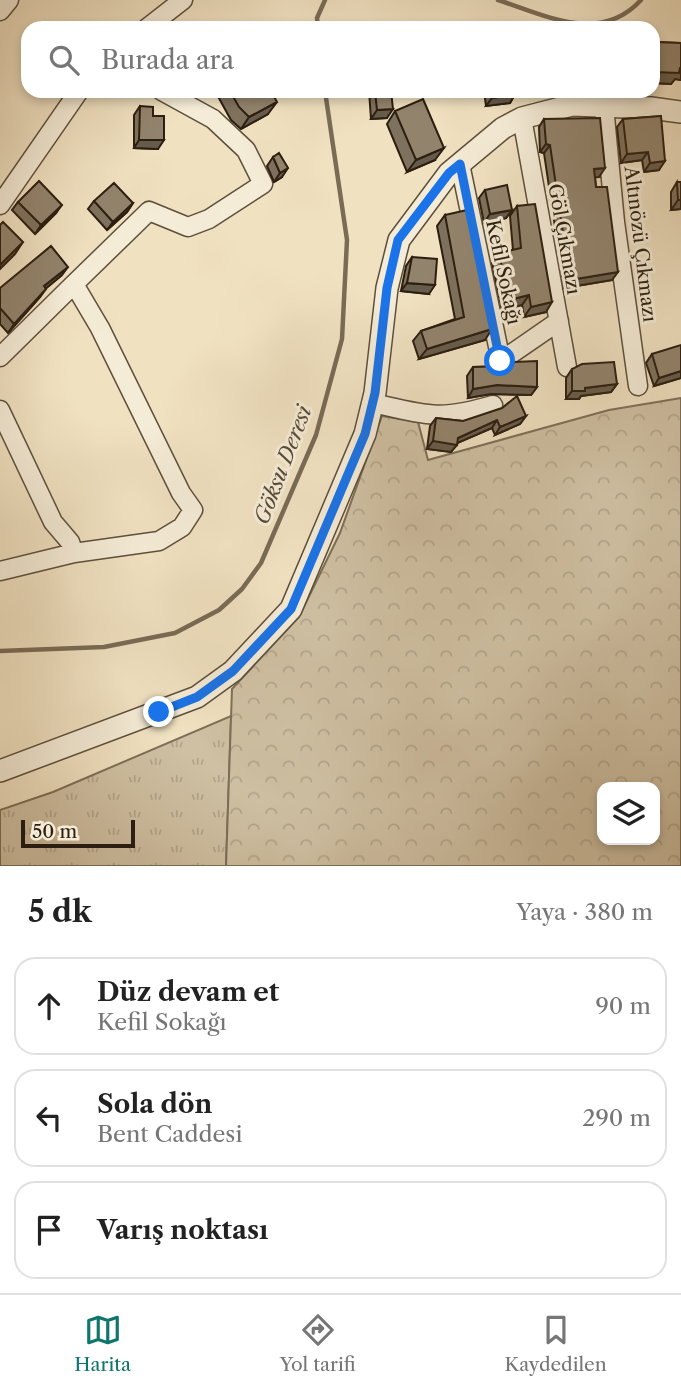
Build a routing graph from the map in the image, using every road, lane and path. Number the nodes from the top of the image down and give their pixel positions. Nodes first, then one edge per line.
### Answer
1 (9, 0) edge
2 (183, 0) edge
3 (0, 11) edge
4 (156, 21) edge
5 (74, 98) edge
6 (175, 98) edge
7 (604, 106) junction
8 (681, 112) edge
9 (522, 118) junction
10 (38, 150) junction
11 (460, 164) junction
12 (0, 183) edge
13 (0, 205) edge
14 (74, 284) junction
15 (559, 321) junction
16 (0, 357) edge
17 (567, 367) dead end
18 (638, 386) dead end
19 (373, 403) junction
20 (493, 405) dead end
21 (0, 410) edge
22 (74, 553) junction
23 (0, 571) edge
24 (0, 771) edge

1 - 3 street
2 - 4 street
5 - 10 street
6 - 14 street
7 - 8 street
7 - 9 street
7 - 18 street, Altınözü Çıkmazı
9 - 11 street
9 - 15 street, Göl Çıkmazı
10 - 12 street
10 - 13 street
11 - 15 street, Kefil Sokağı
11 - 19 street
14 - 16 street
14 - 22 street
15 - 17 street, Göl Çıkmazı
19 - 20 street
19 - 24 street
21 - 22 street
22 - 23 street

